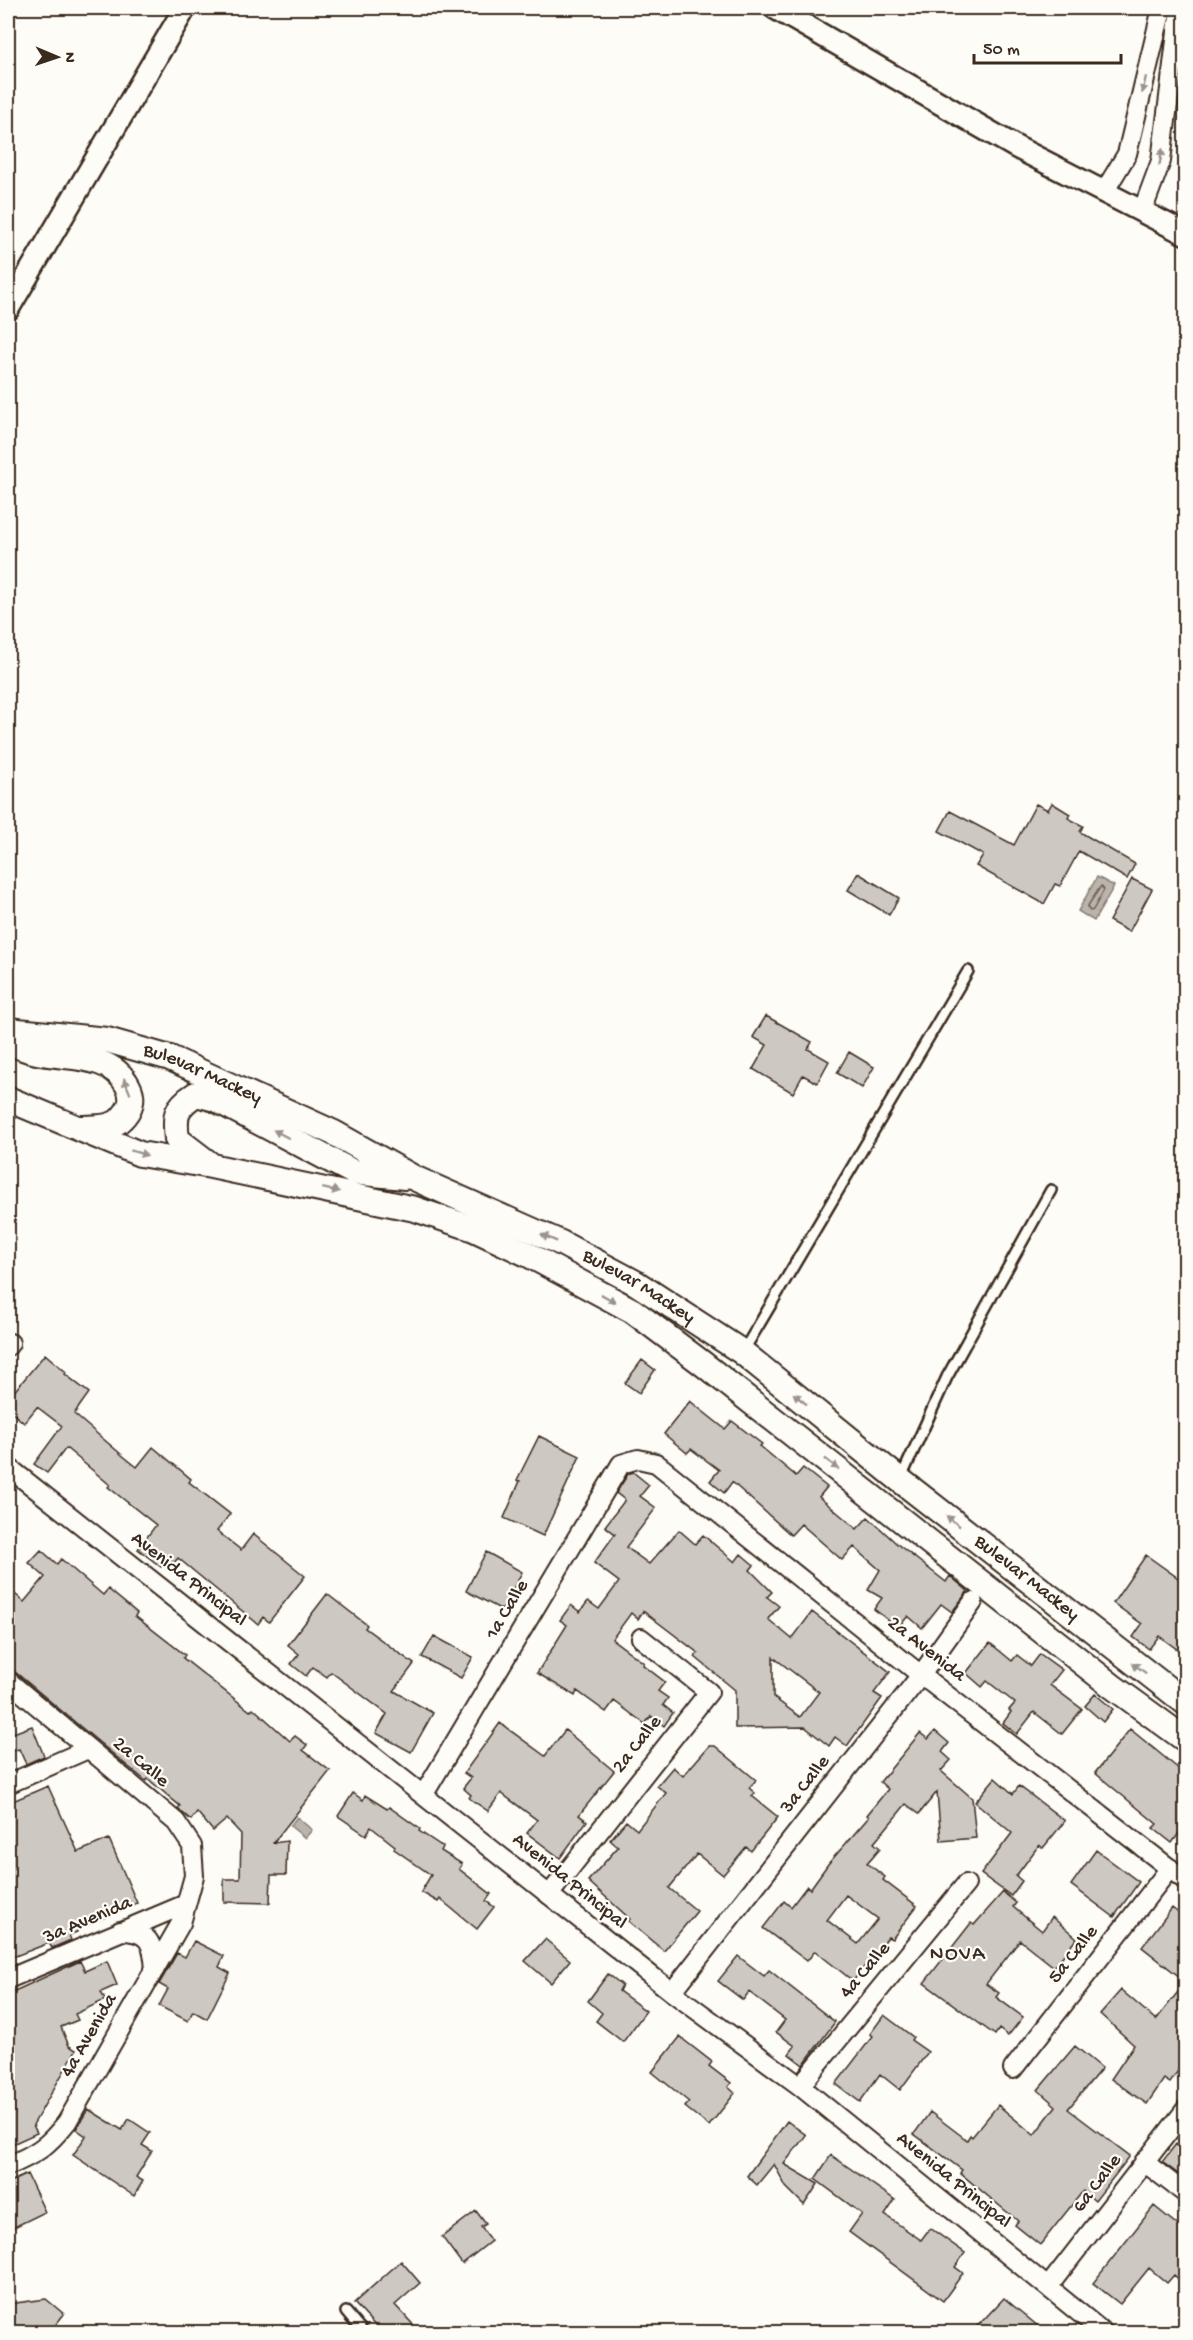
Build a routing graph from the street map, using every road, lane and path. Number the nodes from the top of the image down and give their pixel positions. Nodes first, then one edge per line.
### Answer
1 (185, 8) edge
2 (775, 8) edge
3 (1162, 8) edge
4 (1180, 8) edge
5 (1104, 192) junction
6 (1143, 213) junction
7 (1185, 234) edge
8 (8, 309) edge
9 (968, 971) dead end
10 (8, 1030) edge
11 (8, 1038) edge
12 (8, 1099) edge
13 (81, 1128) junction
14 (211, 1166) junction
15 (414, 1178) junction
16 (1052, 1191) dead end
17 (742, 1352) junction
18 (638, 1459) joint
19 (8, 1467) edge
20 (900, 1480) junction
21 (973, 1602) dead end
22 (641, 1638) dead end
23 (921, 1675) junction
24 (8, 1682) edge
25 (1185, 1703) edge
26 (1185, 1740) edge
27 (88, 1749) junction
28 (8, 1784) edge
29 (424, 1794) junction
30 (1170, 1868) junction
31 (1185, 1881) edge
32 (966, 1884) dead end
33 (549, 1895) junction
34 (186, 1904) junction
35 (120, 1931) junction
36 (155, 1968) junction
37 (8, 1979) edge
38 (672, 1992) junction
39 (1013, 2068) dead end
40 (800, 2086) junction
41 (1185, 2109) edge
42 (1144, 2162) junction
43 (8, 2166) edge
44 (1185, 2194) edge
45 (1048, 2287) junction
46 (346, 2312) dead end
47 (363, 2332) edge
48 (1103, 2332) edge

1 - 8 street
2 - 5 street
3 -> 5 street
6 -> 4 street
5 - 6 street
6 - 7 street
9 - 17 lane
10 - 15 main road, Bulevar Mackey
13 -> 11 main road
12 - 13 main road, Bulevar Mackey
13 -> 14 main road, Bulevar Mackey
15 -> 14 main road
14 -> 26 main road, Bulevar Mackey
17 -> 15 main road, Bulevar Mackey
16 - 20 lane
20 -> 17 main road, Bulevar Mackey
18 - 23 street, 2a Avenida
18 - 29 street, 1a Calle
19 - 29 street, Avenida Principal
25 -> 20 main road, Bulevar Mackey
21 - 23 street, 3a Calle
22 - 33 street, 2a Calle
23 - 30 street, 2a Avenida
23 - 38 street, 3a Calle
24 - 27 street, 2a Calle
27 - 28 street
27 - 34 street, 2a Calle
29 - 33 street, Avenida Principal
30 - 31 street, 2a Avenida
30 - 39 street, 5a Calle
32 - 40 street, 4a Calle
33 - 38 street, Avenida Principal
34 - 35 street, 3a Avenida
34 - 36 street, 4a Avenida
35 - 36 street
35 - 37 street, 3a Avenida
36 - 43 street, 4a Avenida
38 - 40 street, Avenida Principal
40 - 45 street, Avenida Principal
41 - 42 street, 6a Calle
42 - 44 street
42 - 45 street, 6a Calle
45 - 48 street, Avenida Principal
46 - 47 lane

